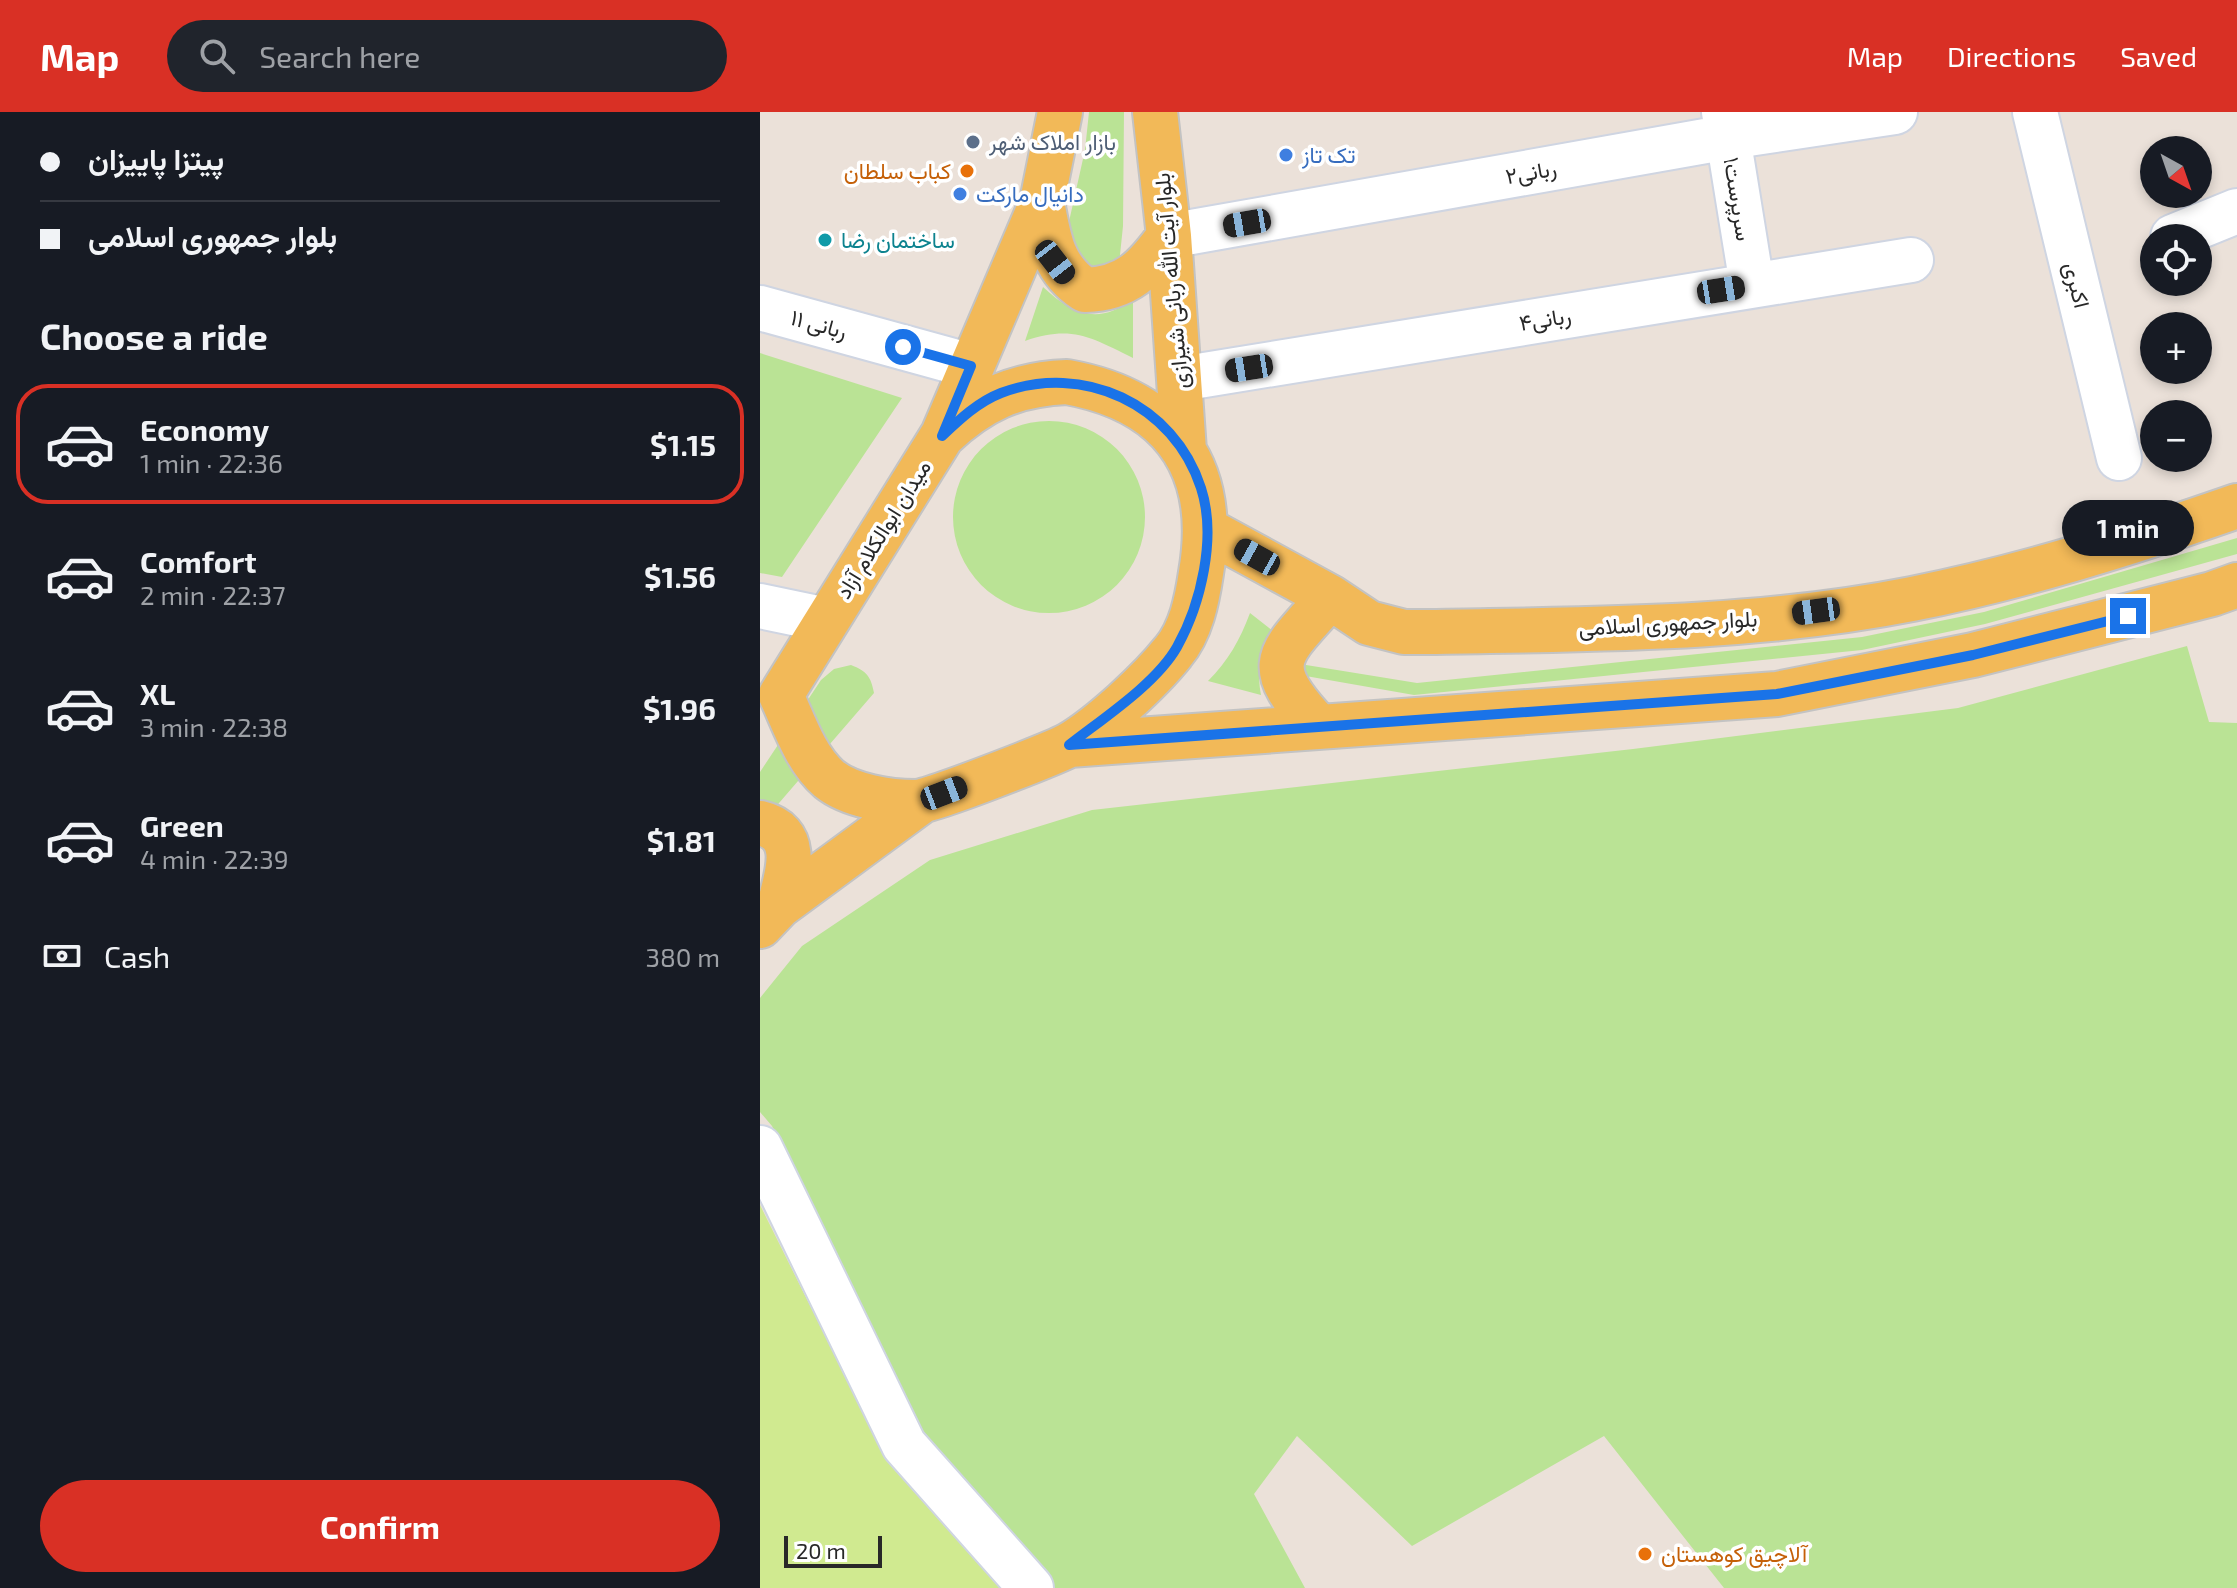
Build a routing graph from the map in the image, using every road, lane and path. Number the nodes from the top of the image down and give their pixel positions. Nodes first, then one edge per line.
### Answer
1 (1060, 112) edge
2 (1155, 112) edge
3 (1895, 112) edge
4 (2035, 112) edge
5 (1726, 125) edge
6 (1042, 202) junction
7 (2237, 211) edge
8 (2205, 224) edge
9 (1169, 236) junction
10 (1911, 260) dead end
11 (1752, 285) junction
12 (760, 308) edge
13 (971, 366) junction
14 (1180, 379) junction
15 (942, 436) junction
16 (1184, 451) junction
17 (2119, 458) dead end
18 (2237, 506) edge
19 (1207, 530) junction
20 (2237, 585) edge
21 (1330, 597) junction
22 (760, 606) edge
23 (827, 620) junction
24 (770, 710) edge
25 (1317, 725) junction
26 (1069, 745) junction
27 (919, 803) junction
28 (760, 823) edge
29 (769, 916) edge
30 (760, 1148) edge
31 (1031, 1588) edge

1 - 6 main road
2 - 9 main road, بلوار آیت الله ربانی شیرازی
3 - 5 street, ربانی۲
4 - 17 street, اکبری
5 - 9 street, ربانی۲
5 - 11 street, سرپرست۱
6 - 9 main road
6 - 13 main road
7 - 8 street
9 - 14 main road, بلوار آیت الله ربانی شیرازی
10 - 11 street, ربانی۴
11 - 14 street, ربانی۴
12 - 13 street, ربانی ۱۱
13 - 15 main road
14 - 16 main road, بلوار آیت الله ربانی شیرازی
15 - 16 main road, میدان ابوالکلام آزاد
15 - 23 main road, میدان ابوالکلام آزاد
16 - 19 main road, میدان ابوالکلام آزاد
18 - 21 main road, بلوار جمهوری اسلامی
19 - 21 main road, بلوار جمهوری اسلامی
19 - 26 main road, میدان ابوالکلام آزاد
20 - 25 main road
21 - 25 main road
22 - 23 street
23 - 24 main road, میدان ابوالکلام آزاد
24 - 27 main road, میدان ابوالکلام آزاد
25 - 26 main road
26 - 27 main road, میدان ابوالکلام آزاد
27 - 29 main road
28 - 29 main road
30 - 31 street

